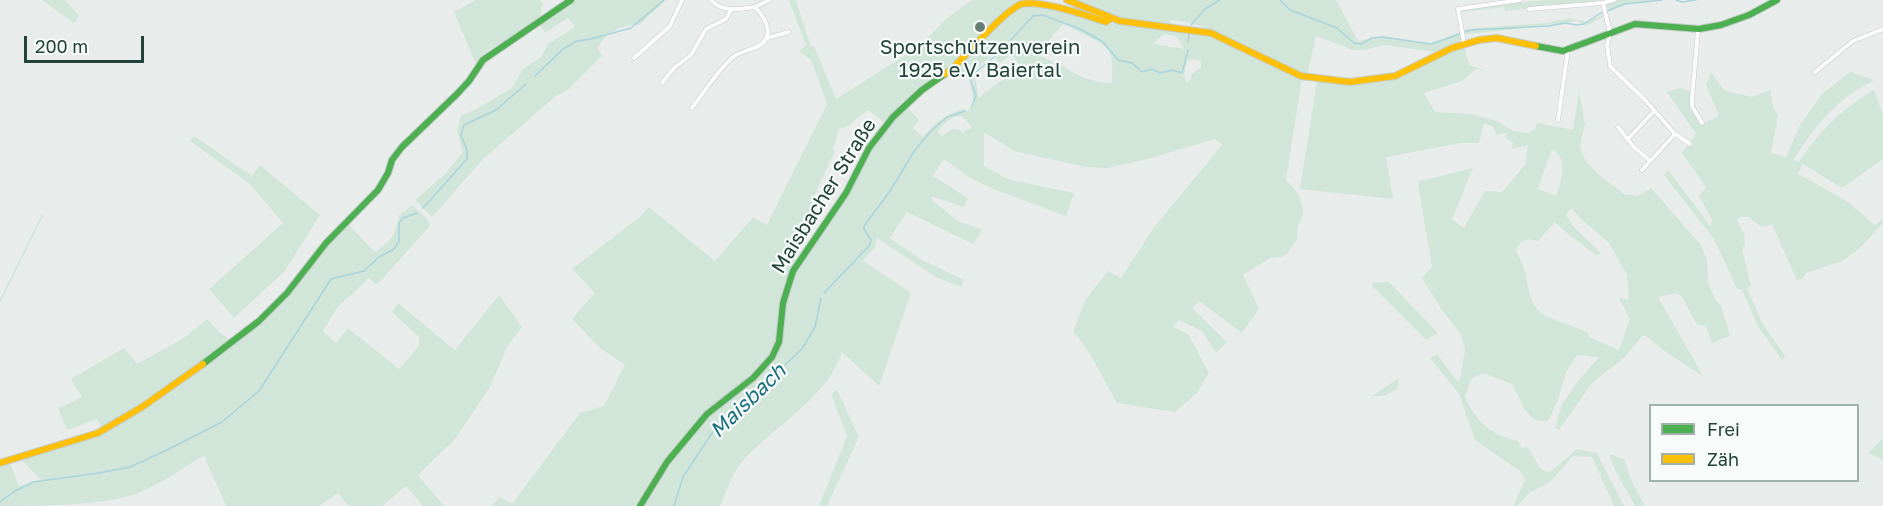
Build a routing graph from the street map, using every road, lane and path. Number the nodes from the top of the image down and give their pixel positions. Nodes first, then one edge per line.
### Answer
1 (571, 0) edge
2 (682, 0) edge
3 (711, 0) edge
4 (769, 0) edge
5 (1067, 0) edge
6 (1520, 0) edge
7 (1614, 0) edge
8 (1777, 0) edge
9 (1603, 3) junction
10 (754, 7) junction
11 (1528, 9) dead end
12 (731, 10) junction
13 (1111, 18) junction
14 (1698, 29) junction
15 (1883, 29) edge
16 (789, 32) dead end
17 (1610, 33) junction
18 (766, 38) junction
19 (1464, 43) junction
20 (1568, 50) junction
21 (634, 58) dead end
22 (1815, 72) dead end
23 (662, 83) dead end
24 (692, 108) dead end
25 (1654, 111) junction
26 (1558, 120) dead end
27 (1702, 123) dead end
28 (1618, 127) dead end
29 (1675, 134) junction
30 (1628, 139) junction
31 (1690, 144) dead end
32 (1650, 161) junction
33 (1642, 171) dead end
34 (0, 463) edge
35 (639, 506) edge

1 - 34 street
2 - 21 street
3 - 12 street
4 - 10 street
5 - 13 street
6 - 19 street
7 - 9 street
8 - 14 street
9 - 11 street
9 - 17 street
10 - 12 street
10 - 18 street
12 - 23 street
13 - 19 street
13 - 35 street, Maisbacher Straße
14 - 17 street
14 - 27 street
15 - 22 street
16 - 18 street
17 - 20 street
17 - 25 street
18 - 24 street
19 - 20 street
20 - 26 street
25 - 29 street
25 - 30 street
28 - 30 street
29 - 31 street
29 - 32 street
30 - 32 street
32 - 33 street

